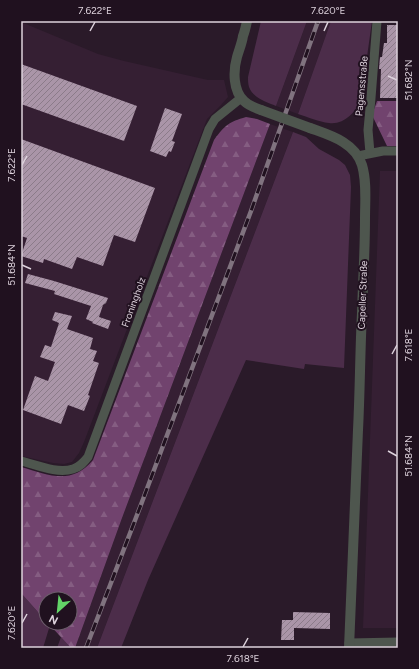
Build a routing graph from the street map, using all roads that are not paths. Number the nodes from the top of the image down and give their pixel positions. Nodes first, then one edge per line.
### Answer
1 (247, 21) edge
2 (377, 21) edge
3 (241, 98) junction
4 (398, 151) edge
5 (370, 153) junction
6 (358, 156) junction
7 (21, 461) edge
8 (398, 642) edge
9 (349, 646) edge

1 - 3 street
2 - 5 street, Pagensstraße
3 - 6 street, Capeller Straße, bridge
3 - 7 street, Froningholz
4 - 5 street
5 - 6 street
6 - 9 street, Capeller Straße
8 - 9 street

